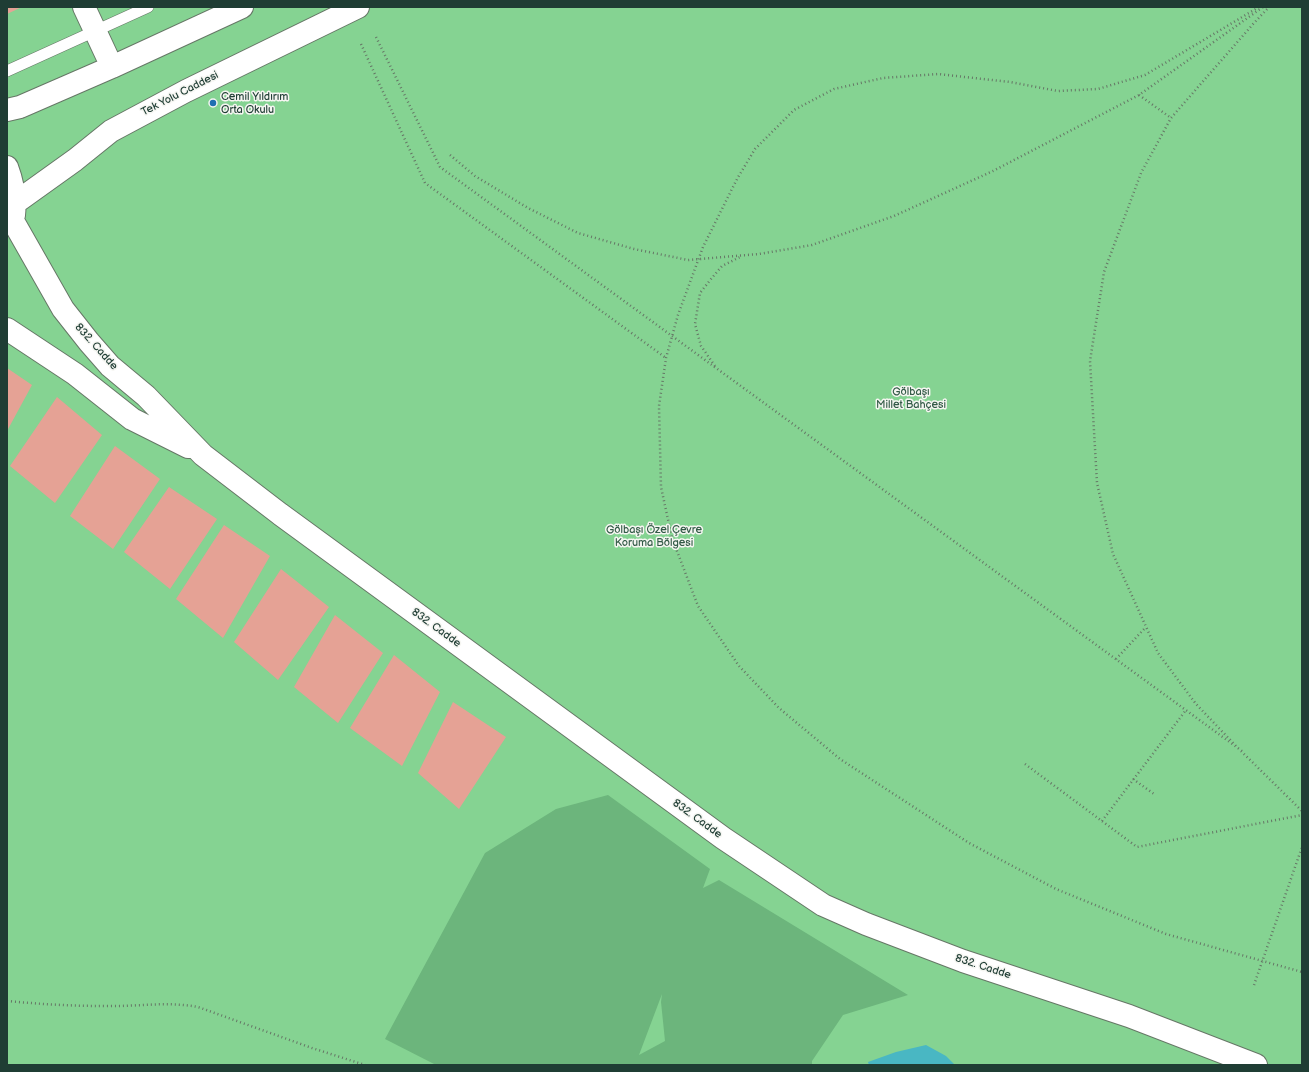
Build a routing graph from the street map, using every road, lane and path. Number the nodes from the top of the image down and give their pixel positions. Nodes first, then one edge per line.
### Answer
1 (84, 7) edge
2 (148, 7) edge
3 (242, 7) edge
4 (358, 7) edge
5 (1259, 7) edge
6 (1263, 7) edge
7 (1269, 7) edge
8 (95, 30) junction
9 (376, 37) dead end
10 (361, 44) dead end
11 (112, 67) junction
12 (7, 71) edge
13 (1139, 95) junction
14 (7, 110) edge
15 (1171, 118) junction
16 (450, 155) dead end
17 (7, 167) edge
18 (12, 219) edge
19 (744, 255) junction
20 (699, 259) junction
21 (7, 329) edge
22 (672, 336) junction
23 (666, 358) junction
24 (716, 368) junction
25 (203, 455) junction
26 (1146, 627) junction
27 (1116, 659) junction
28 (1186, 710) junction
29 (1242, 751) junction
30 (1025, 764) dead end
31 (1133, 779) junction
32 (1154, 794) dead end
33 (1302, 811) edge
34 (1302, 815) edge
35 (1102, 821) junction
36 (1302, 847) edge
37 (1262, 961) junction
38 (1302, 972) edge
39 (1254, 986) dead end
40 (7, 1001) edge
41 (365, 1065) edge
42 (1256, 1065) edge

1 - 8 street
2 - 8 lane
3 - 11 street
4 - 18 street, Tek Yolu Caddesi
5 - 20 path
6 - 13 path
7 - 15 path
8 - 11 street
8 - 12 lane
9 - 22 path
10 - 23 path
11 - 14 street
13 - 15 path
13 - 19 path
15 - 26 path
16 - 20 path
17 - 18 street
18 - 25 street, 832. Cadde
19 - 20 path
19 - 24 path
20 - 22 path
21 - 25 street, 832. Cadde
22 - 23 path
22 - 24 path
23 - 37 path
24 - 27 path
25 - 42 street, 832. Cadde
26 - 27 path
26 - 29 path
27 - 28 path
28 - 29 path
28 - 31 path
29 - 33 path
30 - 35 path
31 - 32 path
31 - 35 path
34 - 35 path
36 - 37 path
37 - 38 path
37 - 39 path
40 - 41 path

